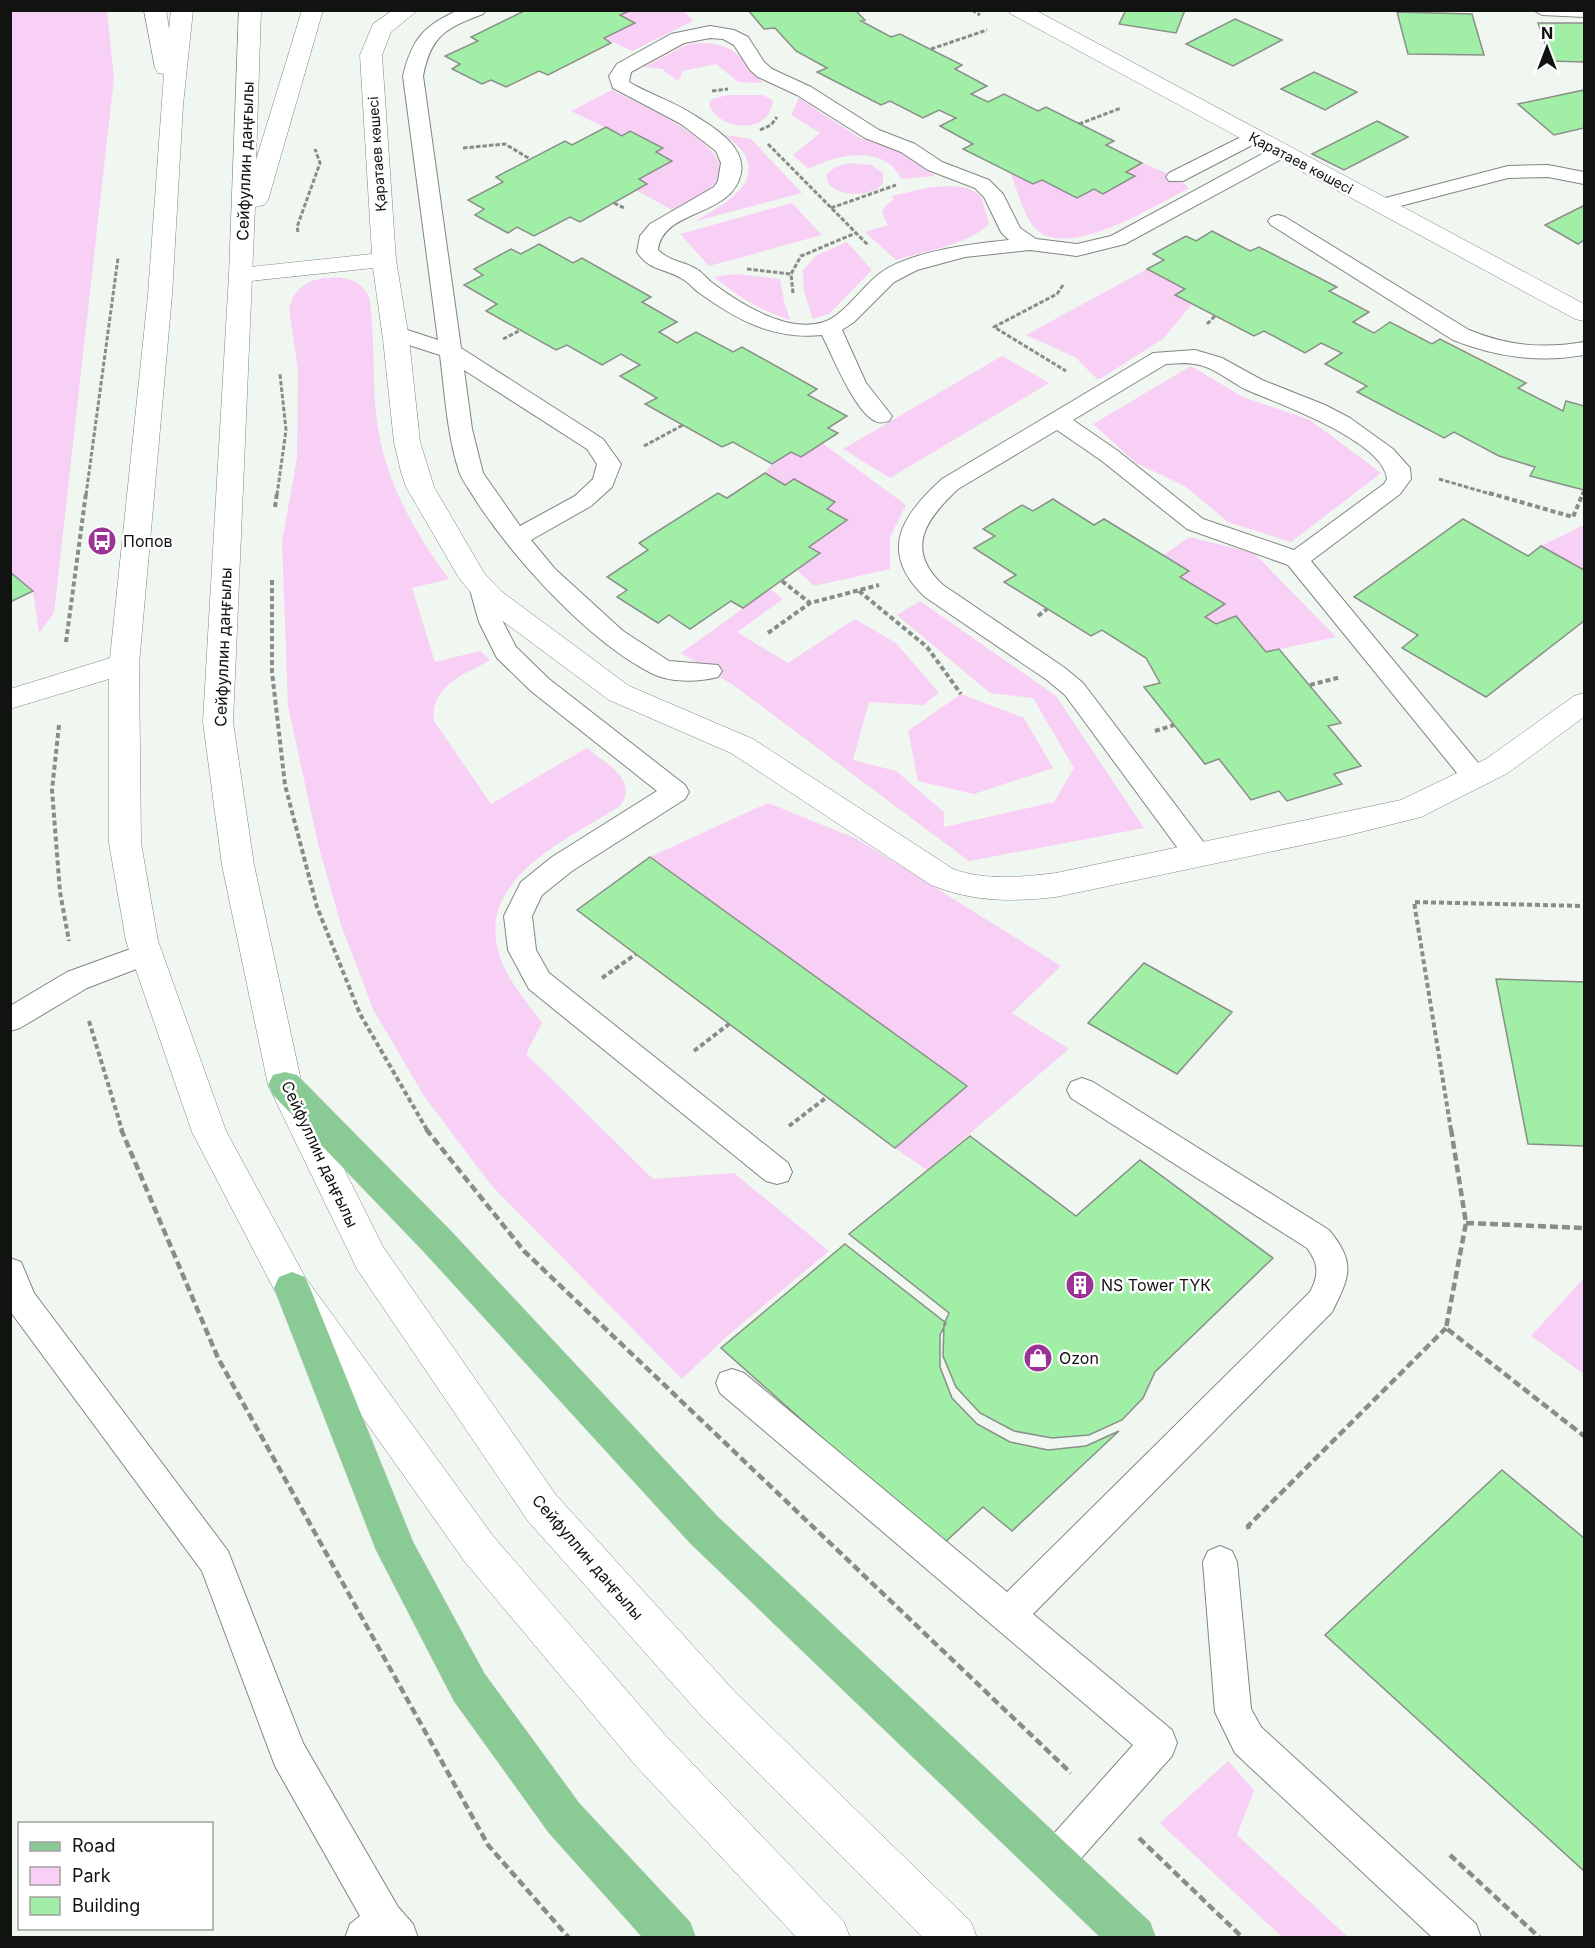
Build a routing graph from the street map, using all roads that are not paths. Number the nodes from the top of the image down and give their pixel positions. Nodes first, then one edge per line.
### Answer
1 (155, 10) edge
2 (182, 10) edge
3 (250, 10) edge
4 (313, 10) edge
5 (408, 10) edge
6 (477, 10) edge
7 (1018, 10) edge
8 (1542, 10) edge
9 (1584, 12) edge
10 (172, 105) junction
11 (1253, 137) junction
12 (1280, 152) junction
13 (1176, 177) dead end
14 (1584, 178) edge
15 (1382, 205) junction
16 (1278, 221) dead end
17 (1030, 244) junction
18 (243, 245) junction
19 (384, 261) junction
20 (241, 275) junction
21 (1584, 314) edge
22 (819, 329) junction
23 (395, 333) junction
24 (1584, 349) edge
25 (450, 351) junction
26 (881, 416) dead end
27 (1058, 420) junction
28 (517, 538) junction
29 (1297, 560) junction
30 (482, 590) junction
31 (124, 663) junction
32 (709, 671) dead end
33 (10, 699) edge
34 (1584, 703) edge
35 (1475, 777) junction
36 (1198, 855) junction
37 (147, 954) junction
38 (10, 1020) edge
39 (285, 1085) junction
40 (1082, 1090) dead end
41 (777, 1172) dead end
42 (10, 1271) edge
43 (292, 1288) junction
44 (732, 1383) dead end
45 (1220, 1562) dead end
46 (1007, 1616) junction
47 (1055, 1860) junction
48 (382, 1932) edge
49 (674, 1938) edge
50 (828, 1938) edge
51 (955, 1938) edge
52 (1134, 1938) edge
53 (1462, 1938) edge

1 - 10 main road
2 - 10 main road
3 - 18 main road, Сейфуллин даңғылы
4 - 18 main road
5 - 19 main road, Қаратаев көшесі
6 - 25 lane
7 - 11 main road, Қаратаев көшесі
8 - 9 lane
10 - 31 main road
11 - 12 main road, Қаратаев көшесі
11 - 13 lane
12 - 15 main road, Қаратаев көшесі
12 - 17 lane
14 - 15 lane
15 - 21 main road, Қаратаев көшесі
16 - 24 lane
17 - 22 lane
17 - 22 lane
18 - 20 main road, Сейфуллин даңғылы
19 - 20 main road
19 - 23 main road, Қаратаев көшесі
20 - 39 main road, Сейфуллин даңғылы
22 - 26 lane
23 - 25 lane
23 - 30 main road, Қаратаев көшесі
25 - 28 lane
25 - 28 lane
27 - 29 lane
27 - 29 lane
27 - 36 lane
28 - 32 lane
29 - 35 lane
30 - 36 main road
30 - 41 lane
31 - 33 main road
31 - 37 main road
34 - 35 main road
35 - 36 main road
37 - 38 lane
37 - 43 main road
39 - 47 main road
39 - 51 main road, Сейфуллин даңғылы
40 - 46 lane
42 - 48 lane
43 - 49 main road
43 - 50 main road
44 - 46 lane
45 - 53 lane
46 - 47 lane
47 - 52 main road

